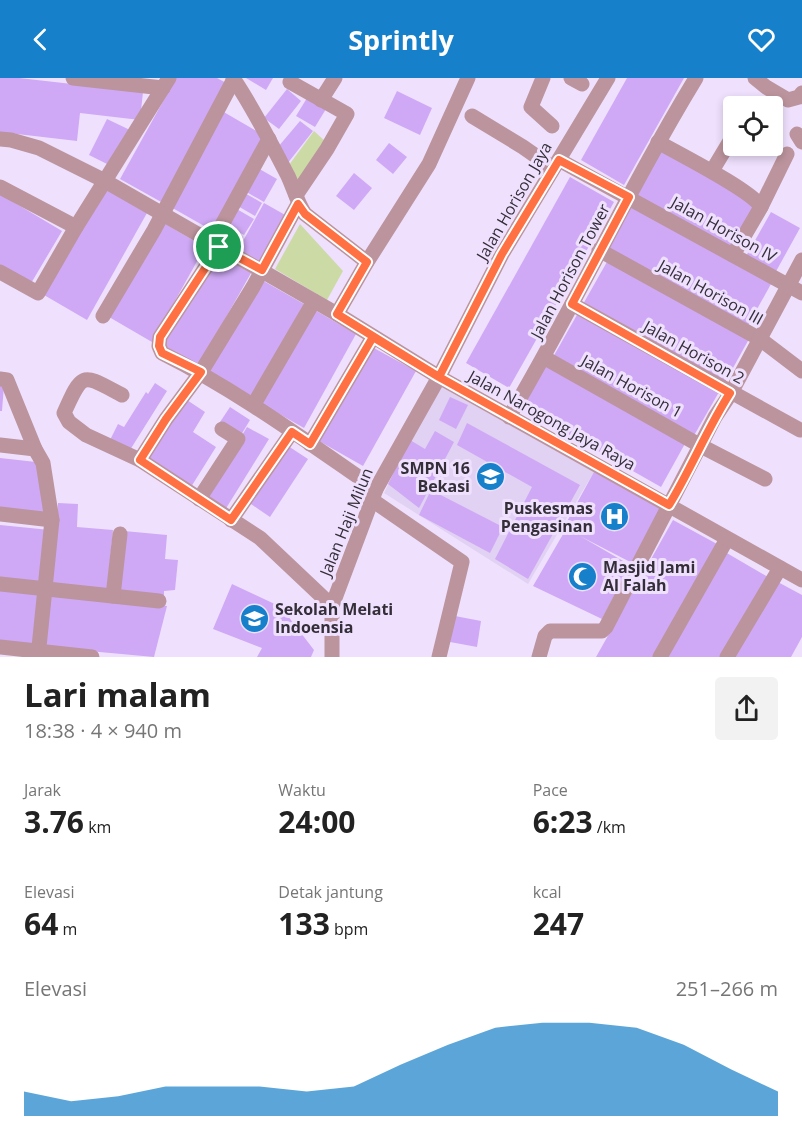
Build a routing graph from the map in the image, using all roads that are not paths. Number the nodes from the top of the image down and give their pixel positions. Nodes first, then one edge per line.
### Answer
1 (72, 78) edge
2 (335, 78) edge
3 (468, 78) edge
4 (543, 78) edge
5 (608, 78) edge
6 (696, 78) edge
7 (755, 78) edge
8 (237, 80) edge
9 (290, 82) dead end
10 (166, 83) edge
11 (795, 96) edge
12 (321, 100) junction
13 (472, 116) dead end
14 (552, 126) dead end
15 (0, 139) edge
16 (269, 139) junction
17 (657, 141) junction
18 (723, 153) edge
19 (787, 154) dead end
20 (556, 164) junction
21 (712, 171) junction
22 (105, 181) junction
23 (0, 187) edge
24 (629, 197) junction
25 (297, 199) junction
26 (761, 207) junction
27 (162, 215) junction
28 (76, 227) junction
29 (216, 245) junction
30 (599, 250) junction
31 (733, 255) junction
32 (802, 260) edge
33 (367, 262) junction
34 (262, 270) junction
35 (0, 272) edge
36 (788, 285) junction
37 (802, 293) edge
38 (314, 301) junction
39 (572, 304) junction
40 (337, 314) junction
41 (103, 316) dead end
42 (373, 337) junction
43 (760, 339) junction
44 (545, 358) junction
45 (802, 371) edge
46 (201, 372) junction
47 (439, 377) junction
48 (0, 379) edge
49 (730, 393) junction
50 (122, 395) dead end
51 (254, 404) junction
52 (509, 417) junction
53 (222, 429) dead end
54 (800, 430) dead end
55 (292, 432) junction
56 (310, 444) junction
57 (0, 445) edge
58 (701, 446) junction
59 (35, 449) junction
60 (140, 460) junction
61 (765, 479) dead end
62 (374, 495) junction
63 (199, 499) junction
64 (669, 505) junction
65 (0, 514) edge
66 (52, 520) junction
67 (231, 520) junction
68 (120, 534) dead end
69 (727, 539) junction
70 (780, 568) junction
71 (802, 580) edge
72 (0, 584) edge
73 (46, 589) junction
74 (113, 596) junction
75 (159, 600) dead end
76 (332, 606) junction
77 (0, 647) edge
78 (39, 654) edge
79 (92, 657) edge
80 (332, 657) edge
81 (439, 657) edge
82 (539, 657) edge
83 (660, 657) edge
84 (727, 657) edge

1 - 10 street
2 - 12 street
3 - 33 street
4 - 14 street
5 - 20 street, Jalan Horison Jaya
6 - 17 street, Jalan Horison Tower
7 - 11 street
8 - 16 street
8 - 27 street
9 - 12 street
10 - 22 street
12 - 25 street
13 - 20 street, Jalan Horison IV
15 - 22 street, Jalan Narogong Jaya Raya
16 - 25 street
16 - 29 street
17 - 21 street
17 - 24 street, Jalan Horison Tower
18 - 21 street
19 - 26 street
20 - 24 street, Jalan Horison IV
20 - 47 street, Jalan Horison Jaya
21 - 26 street
22 - 27 street, Jalan Narogong Jaya Raya
22 - 28 street
23 - 28 street
24 - 30 street, Jalan Horison Tower
24 - 31 street, Jalan Horison IV
25 - 33 street
25 - 34 street
26 - 31 street
27 - 29 street, Jalan Narogong Jaya Raya
27 - 41 street
28 - 35 street
29 - 34 street, Jalan Narogong Jaya Raya
29 - 46 street
30 - 39 street, Jalan Horison Tower
30 - 43 street, Jalan Horison III
31 - 36 street, Jalan Horison IV
32 - 36 street
33 - 40 street
34 - 38 street, Jalan Narogong Jaya Raya
34 - 46 street
36 - 37 street, Jalan Horison IV
36 - 43 street
38 - 40 street, Jalan Narogong Jaya Raya
38 - 51 street
39 - 44 street, Jalan Horison Tower
39 - 49 street, Jalan Horison 2
40 - 42 street, Jalan Narogong Jaya Raya
42 - 47 street, Jalan Narogong Jaya Raya
42 - 56 street
43 - 45 street, Jalan Horison III
43 - 49 street
44 - 52 street, Jalan Horison Tower
44 - 58 street, Jalan Horison 1
46 - 51 street
46 - 60 street
47 - 52 street, Jalan Narogong Jaya Raya
47 - 62 street, Jalan Haji Milun
48 - 59 street
49 - 54 street, Jalan Horison 2
49 - 58 street
50 - 60 street
51 - 55 street
52 - 64 street, Jalan Narogong Jaya Raya
53 - 63 street
55 - 56 street
55 - 67 street
56 - 62 street
57 - 59 street
58 - 61 street, Jalan Horison 1
58 - 64 street
59 - 66 street
60 - 63 street
62 - 76 street, Jalan Haji Milun
62 - 81 street
63 - 67 street
64 - 69 street, Jalan Narogong Jaya Raya
64 - 82 street
65 - 66 street
66 - 73 street
67 - 76 street
68 - 74 street
69 - 70 street, Jalan Narogong Jaya Raya
69 - 83 street
70 - 71 street, Jalan Narogong Jaya Raya
70 - 84 street
72 - 73 street
73 - 74 street
73 - 78 street
74 - 75 street
76 - 80 street, Jalan Haji Milun
77 - 78 street
78 - 79 street

